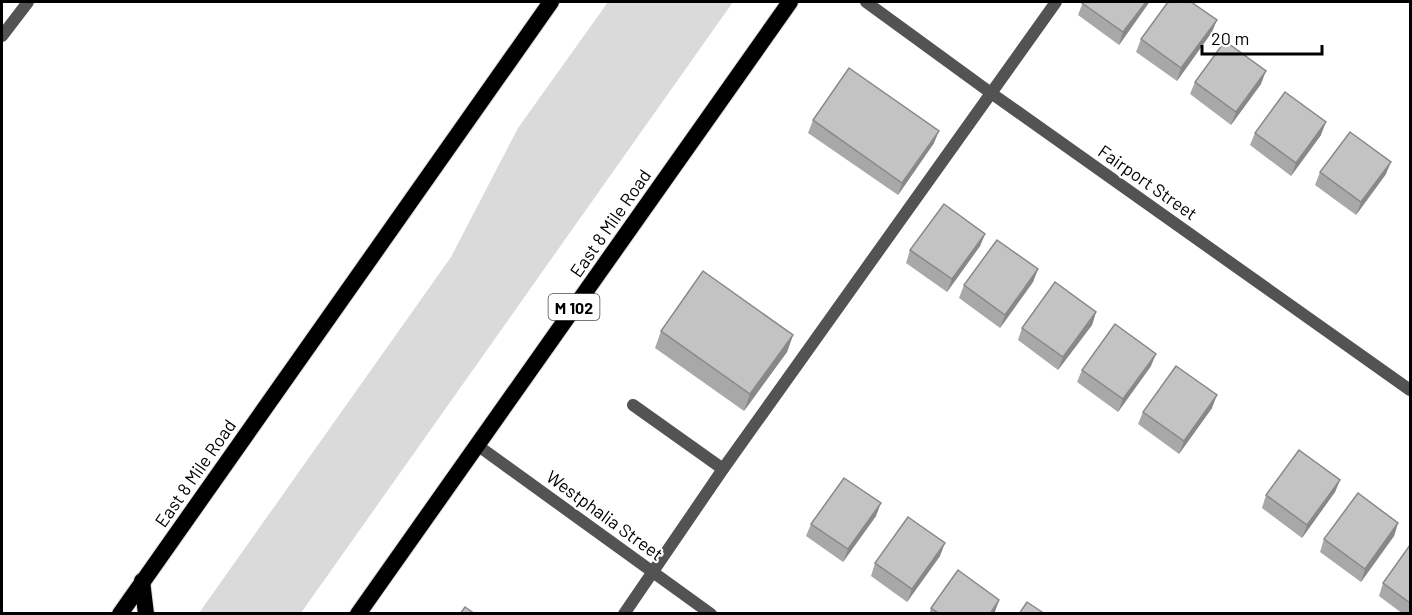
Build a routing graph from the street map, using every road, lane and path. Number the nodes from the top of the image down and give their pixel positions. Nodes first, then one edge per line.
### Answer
1 (28, 2) edge
2 (790, 2) edge
3 (866, 2) edge
4 (1056, 2) edge
5 (545, 3) edge
6 (2, 36) edge
7 (991, 93) junction
8 (1410, 390) edge
9 (633, 405) dead end
10 (477, 445) junction
11 (723, 468) junction
12 (653, 572) junction
13 (142, 581) junction
14 (120, 614) edge
15 (146, 614) edge
16 (358, 614) edge
17 (624, 614) edge
18 (711, 614) edge

1 - 6 street
2 - 10 highway, East 8 Mile Road / M 102
3 - 7 street, Fairport Street
4 - 7 street
5 - 13 highway, East 8 Mile Road
7 - 8 street, Fairport Street
7 - 11 street
9 - 11 street
10 - 12 street, Westphalia Street
10 - 16 highway, East 8 Mile Road / M 102
11 - 12 street
12 - 17 street
12 - 18 street, Westphalia Street
13 - 14 highway, East 8 Mile Road
13 - 15 highway

